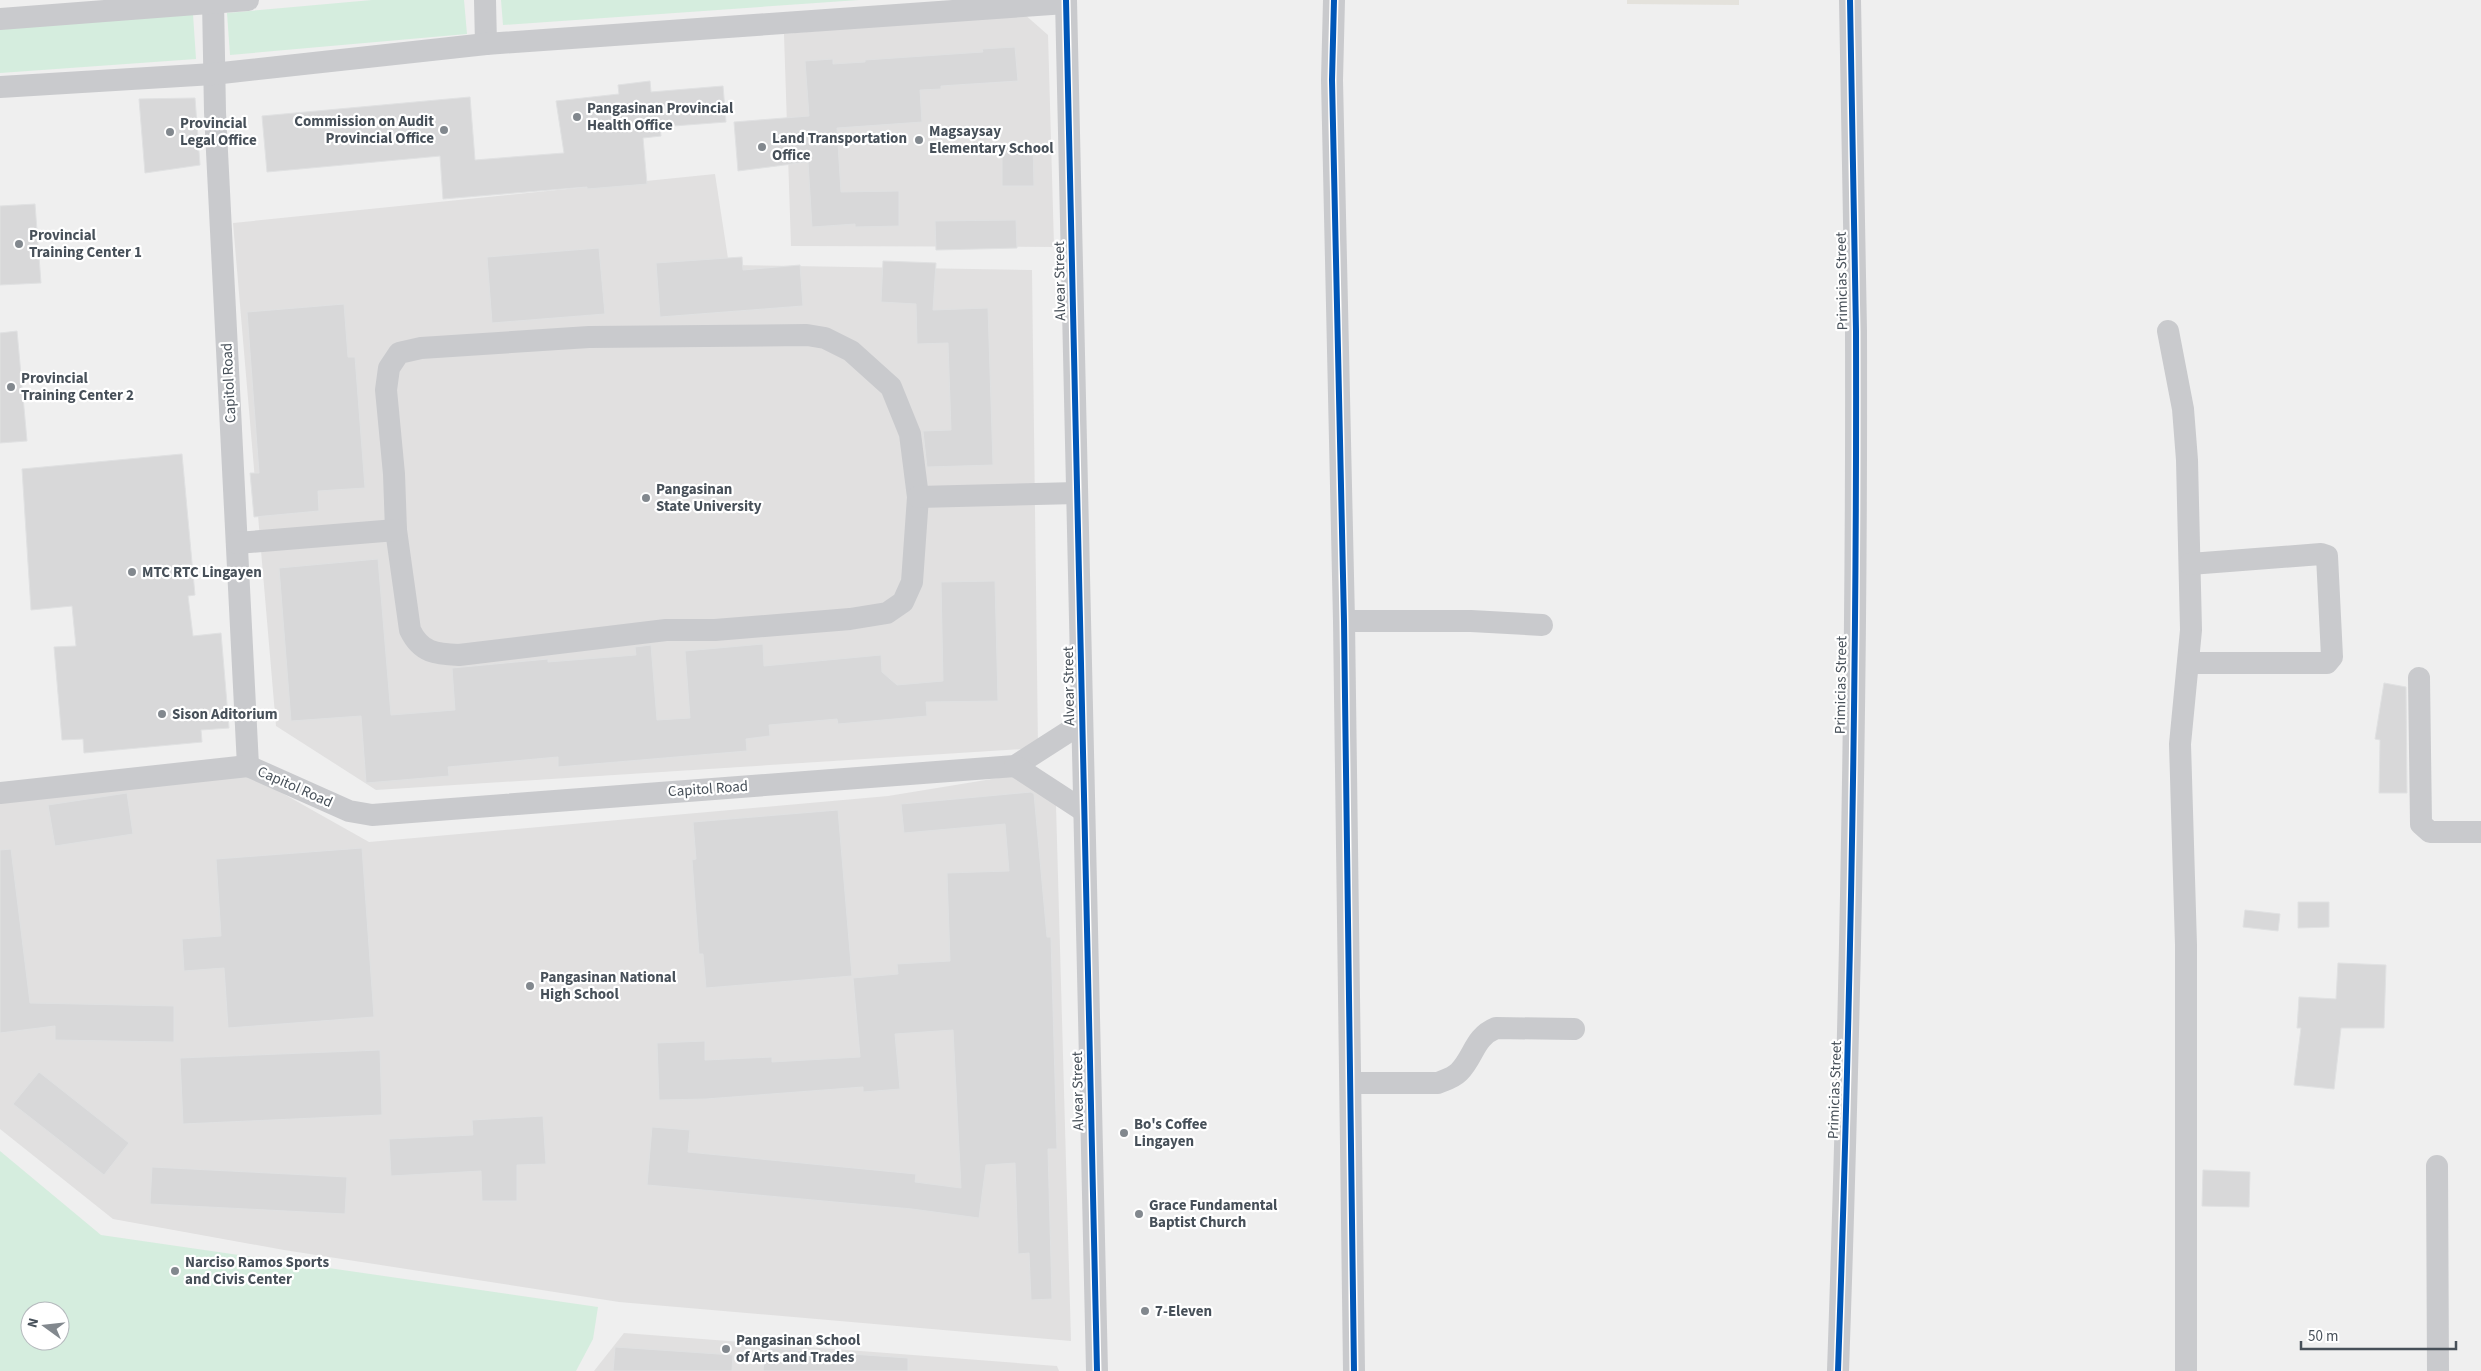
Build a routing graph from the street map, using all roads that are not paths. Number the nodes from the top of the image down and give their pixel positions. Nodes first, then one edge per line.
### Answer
1 (248, 0) edge
2 (485, 0) edge
3 (1334, 0) edge
4 (1850, 0) edge
5 (1066, 1) edge
6 (213, 2) edge
7 (0, 19) edge
8 (486, 44) junction
9 (213, 74) junction
10 (0, 87) edge
11 (2168, 331) dead end
12 (1077, 493) junction
13 (918, 497) junction
14 (396, 530) junction
15 (237, 543) junction
16 (2190, 564) junction
17 (1344, 621) junction
18 (1542, 625) dead end
19 (2189, 663) junction
20 (2420, 678) dead end
21 (1082, 723) junction
22 (248, 766) junction
23 (1015, 766) junction
24 (0, 793) edge
25 (1084, 811) junction
26 (2481, 832) edge
27 (1574, 1029) dead end
28 (1351, 1083) junction
29 (2437, 1166) dead end
30 (1097, 1371) edge
31 (1354, 1371) edge
32 (1838, 1371) edge
33 (2186, 1371) edge
34 (2438, 1371) edge

1 - 6 street
2 - 8 street
3 - 17 street
4 - 32 street, Primicias Street
5 - 8 street
5 - 12 street, Alvear Street
6 - 7 street
6 - 9 street, Capitol Road
8 - 9 street
9 - 10 street
9 - 15 street, Capitol Road
11 - 16 street
12 - 13 street
12 - 21 street, Alvear Street
13 - 14 street
13 - 14 street
14 - 15 street
15 - 22 street, Capitol Road
16 - 19 street
16 - 19 street
17 - 18 street
17 - 28 street
19 - 33 street
20 - 26 street
21 - 23 street, Capitol Road
21 - 25 street, Alvear Street
22 - 23 street, Capitol Road
22 - 24 street
23 - 25 street
25 - 30 street, Alvear Street
27 - 28 street
28 - 31 street
29 - 34 street

